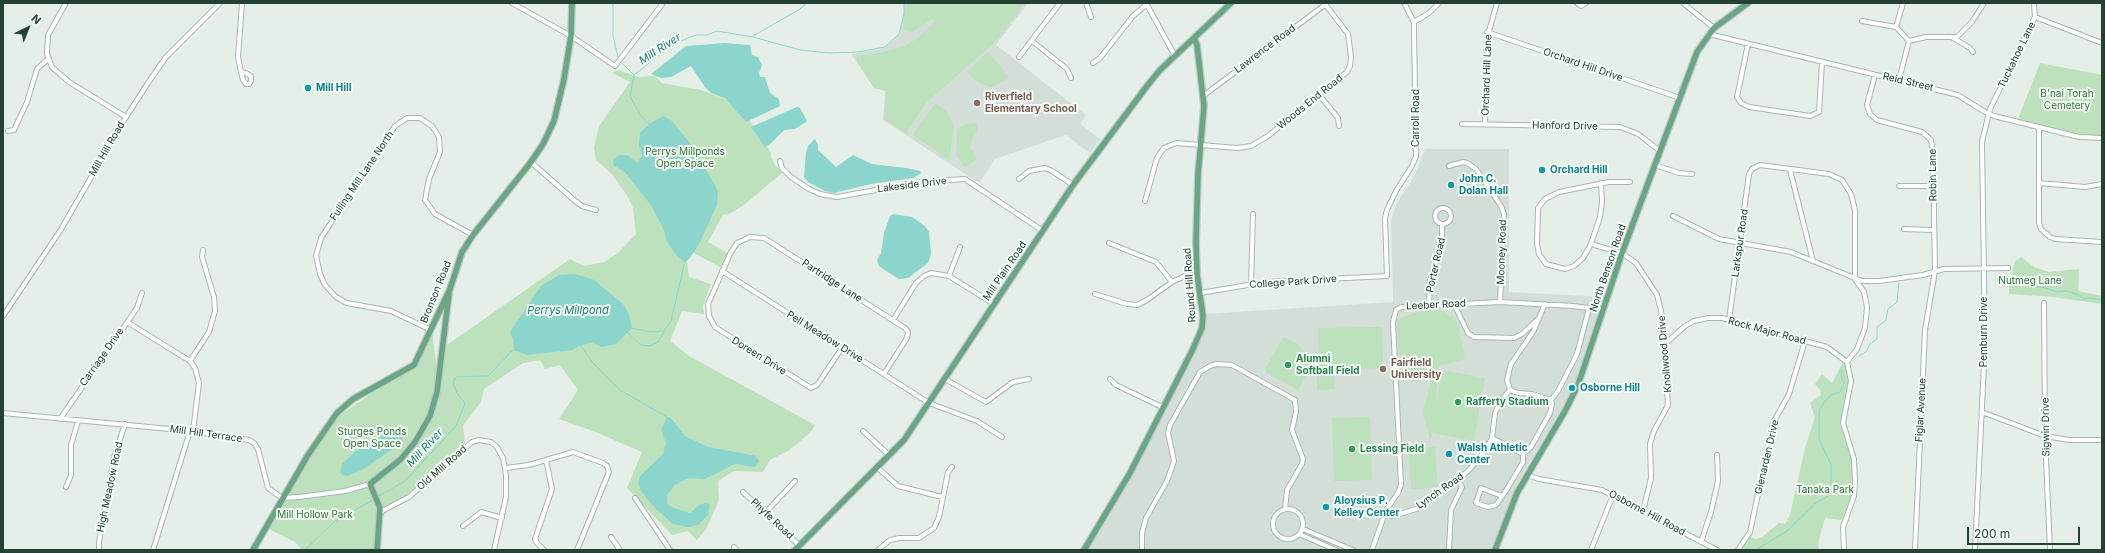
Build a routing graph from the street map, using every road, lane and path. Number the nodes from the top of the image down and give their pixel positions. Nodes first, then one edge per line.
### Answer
1 (66, 3) edge
2 (220, 3) edge
3 (512, 3) edge
4 (572, 3) edge
5 (663, 3) edge
6 (1060, 3) edge
7 (1086, 3) edge
8 (1231, 3) edge
9 (1404, 3) edge
10 (1439, 3) edge
11 (1497, 3) edge
12 (1576, 3) edge
13 (1586, 3) edge
14 (1683, 3) edge
15 (1748, 3) edge
16 (1903, 3) edge
17 (1984, 3) edge
18 (2034, 3) edge
19 (240, 4) edge
20 (1147, 4) edge
21 (1326, 4) edge
22 (1091, 17) dead end
23 (2035, 17) junction
24 (1862, 21) dead end
25 (1414, 22) junction
26 (1896, 27) junction
27 (1714, 28) junction
28 (1488, 32) junction
29 (1709, 34) junction
30 (571, 36) junction
31 (1194, 38) junction
32 (1953, 38) junction
33 (1032, 41) junction
34 (1909, 41) junction
35 (2102, 43) edge
36 (1748, 44) junction
37 (1973, 52) dead end
38 (1175, 56) junction
39 (1019, 57) dead end
40 (49, 58) junction
41 (1822, 62) junction
42 (1093, 63) dead end
43 (242, 72) dead end
44 (1875, 75) junction
45 (1071, 78) dead end
46 (1899, 80) junction
47 (1203, 96) junction
48 (1320, 96) junction
49 (1680, 98) junction
50 (1989, 114) junction
51 (126, 117) junction
52 (1462, 124) dead end
53 (1485, 124) junction
54 (1339, 126) dead end
55 (2039, 127) junction
56 (8, 131) dead end
57 (2102, 138) edge
58 (1201, 144) junction
59 (1660, 151) junction
60 (780, 161) dead end
61 (531, 162) junction
62 (1655, 165) junction
63 (1449, 166) dead end
64 (1790, 170) junction
65 (1692, 174) dead end
66 (1019, 179) dead end
67 (1630, 182) dead end
68 (1601, 184) junction
69 (2039, 184) junction
70 (2102, 184) edge
71 (1073, 185) junction
72 (1900, 186) dead end
73 (1933, 186) junction
74 (1145, 201) dead end
75 (596, 210) dead end
76 (1253, 214) dead end
77 (1673, 216) dead end
78 (1442, 225) junction
79 (1904, 229) dead end
80 (1933, 230) junction
81 (1043, 231) junction
82 (473, 235) junction
83 (2102, 242) edge
84 (1109, 243) dead end
85 (1741, 243) junction
86 (1591, 244) junction
87 (960, 247) dead end
88 (203, 250) dead end
89 (1622, 253) junction
90 (1814, 261) junction
91 (1984, 267) junction
92 (2008, 268) dead end
93 (722, 271) junction
94 (1935, 271) junction
95 (1197, 274) junction
96 (949, 276) junction
97 (1388, 276) joint
98 (1855, 279) junction
99 (1172, 282) junction
100 (1252, 284) junction
101 (450, 289) junction
102 (142, 293) dead end
103 (1200, 293) junction
104 (1095, 294) dead end
105 (1500, 302) junction
106 (2044, 303) dead end
107 (994, 304) junction
108 (1454, 304) junction
109 (1545, 304) junction
110 (1429, 305) junction
111 (1589, 308) junction
112 (1604, 310) junction
113 (3, 316) edge
114 (1538, 319) junction
115 (892, 320) junction
116 (1729, 320) junction
117 (127, 322) junction
118 (431, 330) junction
119 (1805, 341) junction
120 (1665, 344) junction
121 (842, 348) junction
122 (190, 361) junction
123 (1847, 362) junction
124 (884, 374) junction
125 (945, 379) junction
126 (1029, 379) dead end
127 (1110, 379) dead end
128 (1510, 390) junction
129 (1551, 400) junction
130 (929, 403) junction
131 (1162, 407) junction
132 (1982, 412) junction
133 (3, 413) edge
134 (60, 419) junction
135 (78, 421) junction
136 (125, 424) junction
137 (192, 431) junction
138 (864, 431) dead end
139 (2045, 436) junction
140 (1002, 438) dead end
141 (1492, 438) junction
142 (2102, 440) edge
143 (1523, 454) junction
144 (1717, 455) dead end
145 (890, 456) junction
146 (546, 460) junction
147 (952, 467) dead end
148 (506, 468) junction
149 (878, 468) junction
150 (1527, 475) junction
151 (1458, 480) junction
152 (795, 481) dead end
153 (66, 487) dead end
154 (372, 487) junction
155 (743, 492) dead end
156 (1613, 495) junction
157 (1502, 496) junction
158 (942, 497) junction
159 (282, 498) junction
160 (635, 498) dead end
161 (1285, 509) junction
162 (380, 510) junction
163 (1643, 511) junction
164 (766, 512) junction
165 (1384, 514) junction
166 (502, 518) junction
167 (462, 526) dead end
168 (1303, 529) junction
169 (1299, 534) junction
170 (611, 537) dead end
171 (1701, 542) junction
172 (798, 548) edge
173 (99, 550) edge
174 (153, 550) edge
175 (253, 550) edge
176 (377, 550) edge
177 (494, 550) edge
178 (544, 550) edge
179 (577, 550) edge
180 (620, 550) edge
181 (670, 550) edge
182 (878, 550) edge
183 (1084, 550) edge
184 (1142, 550) edge
185 (1336, 550) edge
186 (1353, 550) edge
187 (1372, 550) edge
188 (1449, 550) edge
189 (1495, 550) edge
190 (1591, 550) edge
191 (1717, 550) edge
192 (1738, 550) edge
193 (1844, 550) edge
194 (1915, 550) edge
195 (1975, 550) edge
196 (2050, 550) edge

1 - 40 street, Mill Hill Road
2 - 51 street
3 - 30 street
4 - 30 main road, Bronson Road
5 - 30 street
6 - 33 street
7 - 22 street
8 - 31 main road, Mill Plain Road
9 - 25 street, Carroll Road
10 - 25 street
11 - 28 street, Orchard Hill Lane
12 - 13 street
14 - 27 street
15 - 27 main road, North Benson Road
16 - 26 street
17 - 32 street
18 - 23 street
19 - 43 street
20 - 38 street
20 - 42 street
21 - 47 street, Lawrence Road
21 - 48 street, Woods End Road
23 - 35 street, Tuckahoe Lane
23 - 50 street, Tuckahoe Lane
24 - 26 street
25 - 97 street, Carroll Road
26 - 34 street
27 - 29 main road, North Benson Road
28 - 49 street, Orchard Hill Drive
28 - 53 street, Orchard Hill Lane
29 - 36 street, Reid Street
29 - 49 main road, North Benson Road
30 - 61 main road, Bronson Road
31 - 38 main road, Mill Plain Road
31 - 47 main road, Round Hill Road
32 - 34 street
32 - 37 street
33 - 39 street
33 - 45 street
34 - 46 street
36 - 41 street, Reid Street
36 - 41 street
38 - 71 main road, Mill Plain Road
40 - 51 street, Mill Hill Road
40 - 56 street
41 - 44 street, Reid Street
44 - 46 street, Reid Street
44 - 73 street, Robin Lane
46 - 50 street, Reid Street
47 - 58 main road, Round Hill Road
48 - 54 street
48 - 58 street, Woods End Road
49 - 59 main road, North Benson Road
50 - 55 street, Reid Street
50 - 91 street, Pemburn Drive
51 - 113 street, Mill Hill Road
52 - 53 street, Hanford Drive
53 - 59 street, Hanford Drive
55 - 57 street, Reid Street
55 - 69 street
58 - 74 street, Woods End Road
58 - 95 main road, Round Hill Road
59 - 62 main road, North Benson Road
60 - 81 street, Lakeside Drive
61 - 75 street
61 - 82 main road, Bronson Road
62 - 65 street
62 - 89 main road, North Benson Road
63 - 105 street, Mooney Road
64 - 85 street, Larkspur Road
64 - 90 street
64 - 98 street
66 - 71 street
67 - 68 street
68 - 86 street
68 - 86 street
69 - 70 street
69 - 83 street
71 - 81 main road, Mill Plain Road
72 - 73 street
73 - 80 street, Robin Lane
76 - 100 street
77 - 85 street
78 - 78 street, Porter Road
78 - 110 street, Porter Road
79 - 80 street
80 - 94 street, Robin Lane
81 - 107 main road, Mill Plain Road
82 - 101 main road, Bronson Road
82 - 118 street, Fulling Mill Lane North
84 - 99 street
85 - 90 street
85 - 116 street, Larkspur Road
86 - 89 street
87 - 96 street
88 - 122 street
89 - 112 main road, North Benson Road
89 - 120 street, Knollwood Drive
90 - 98 street
91 - 92 street
91 - 94 street
91 - 132 street, Pemburn Drive
93 - 115 street, Partridge Lane
93 - 121 street, Pell Meadow Drive
93 - 121 street, Doreen Drive
94 - 98 street
94 - 194 street, Figlar Avenue
95 - 99 street
95 - 103 main road, Round Hill Road
96 - 107 street
96 - 115 street
97 - 100 street, College Park Drive
98 - 123 street
99 - 104 street
100 - 103 street, College Park Drive
101 - 118 main road, Bronson Road
101 - 154 main road
102 - 117 street, Carriage Drive
103 - 131 main road, Round Hill Road
105 - 108 street, Leeber Road
105 - 109 street, Leeber Road
106 - 139 street, Sigwin Drive
107 - 125 main road, Mill Plain Road
108 - 110 street, Leeber Road
108 - 114 street
109 - 111 street, Leeber Road
109 - 114 street
110 - 165 street, Leeber Road
111 - 112 street, Leeber Road
111 - 129 street
112 - 150 main road, North Benson Road
114 - 128 street
115 - 124 street, Partridge Lane
116 - 119 street, Rock Major Road
116 - 120 street, Rock Major Road
117 - 122 street
117 - 134 street, Carriage Drive
118 - 159 main road, Bronson Road
119 - 123 street, Rock Major Road
119 - 192 street, Glenarden Drive
120 - 163 street, Knollwood Drive
121 - 124 street, Pell Meadow Drive
122 - 137 street
123 - 193 street
124 - 130 street, Pell Meadow Drive
125 - 126 street
125 - 130 main road, Mill Plain Road
127 - 131 street
128 - 129 street
128 - 141 street, Lynch Road
129 - 143 street
130 - 140 street, Pell Meadow Drive
130 - 145 main road, Mill Plain Road
131 - 183 main road, Round Hill Road
132 - 139 street
132 - 195 street, Pemburn Drive
133 - 134 street, Mill Hill Terrace
134 - 135 street, Mill Hill Terrace
135 - 136 street, Mill Hill Terrace
135 - 153 street
136 - 137 street, Mill Hill Terrace
136 - 173 street, High Meadow Road
137 - 159 street, Mill Hill Terrace
137 - 174 street
138 - 145 street
139 - 142 street
139 - 196 street, Sigwin Drive
141 - 143 street
141 - 151 street, Lynch Road
143 - 157 street
144 - 171 street
145 - 149 main road, Mill Plain Road
146 - 148 street
146 - 178 street
146 - 179 street
147 - 158 street
148 - 162 street, Old Mill Road
148 - 166 street, Old Mill Road
149 - 158 street
149 - 172 main road, Mill Plain Road
150 - 156 street, Osborne Hill Road
150 - 189 main road, North Benson Road
151 - 165 street, Lynch Road
151 - 188 street
152 - 164 street
154 - 159 street
154 - 162 main road
155 - 164 street, Phyfe Road
156 - 163 street, Osborne Hill Road
156 - 190 street
157 - 157 street
158 - 182 street
159 - 175 main road, Bronson Road
160 - 181 street
161 - 168 street
161 - 169 street
161 - 184 street
162 - 176 main road
163 - 171 street, Osborne Hill Road
164 - 172 street, Phyfe Road
165 - 187 street, Leeber Road
166 - 167 street
166 - 177 street, Old Mill Road
168 - 169 street
168 - 186 street
169 - 185 street
170 - 180 street
171 - 191 street, Osborne Hill Road

